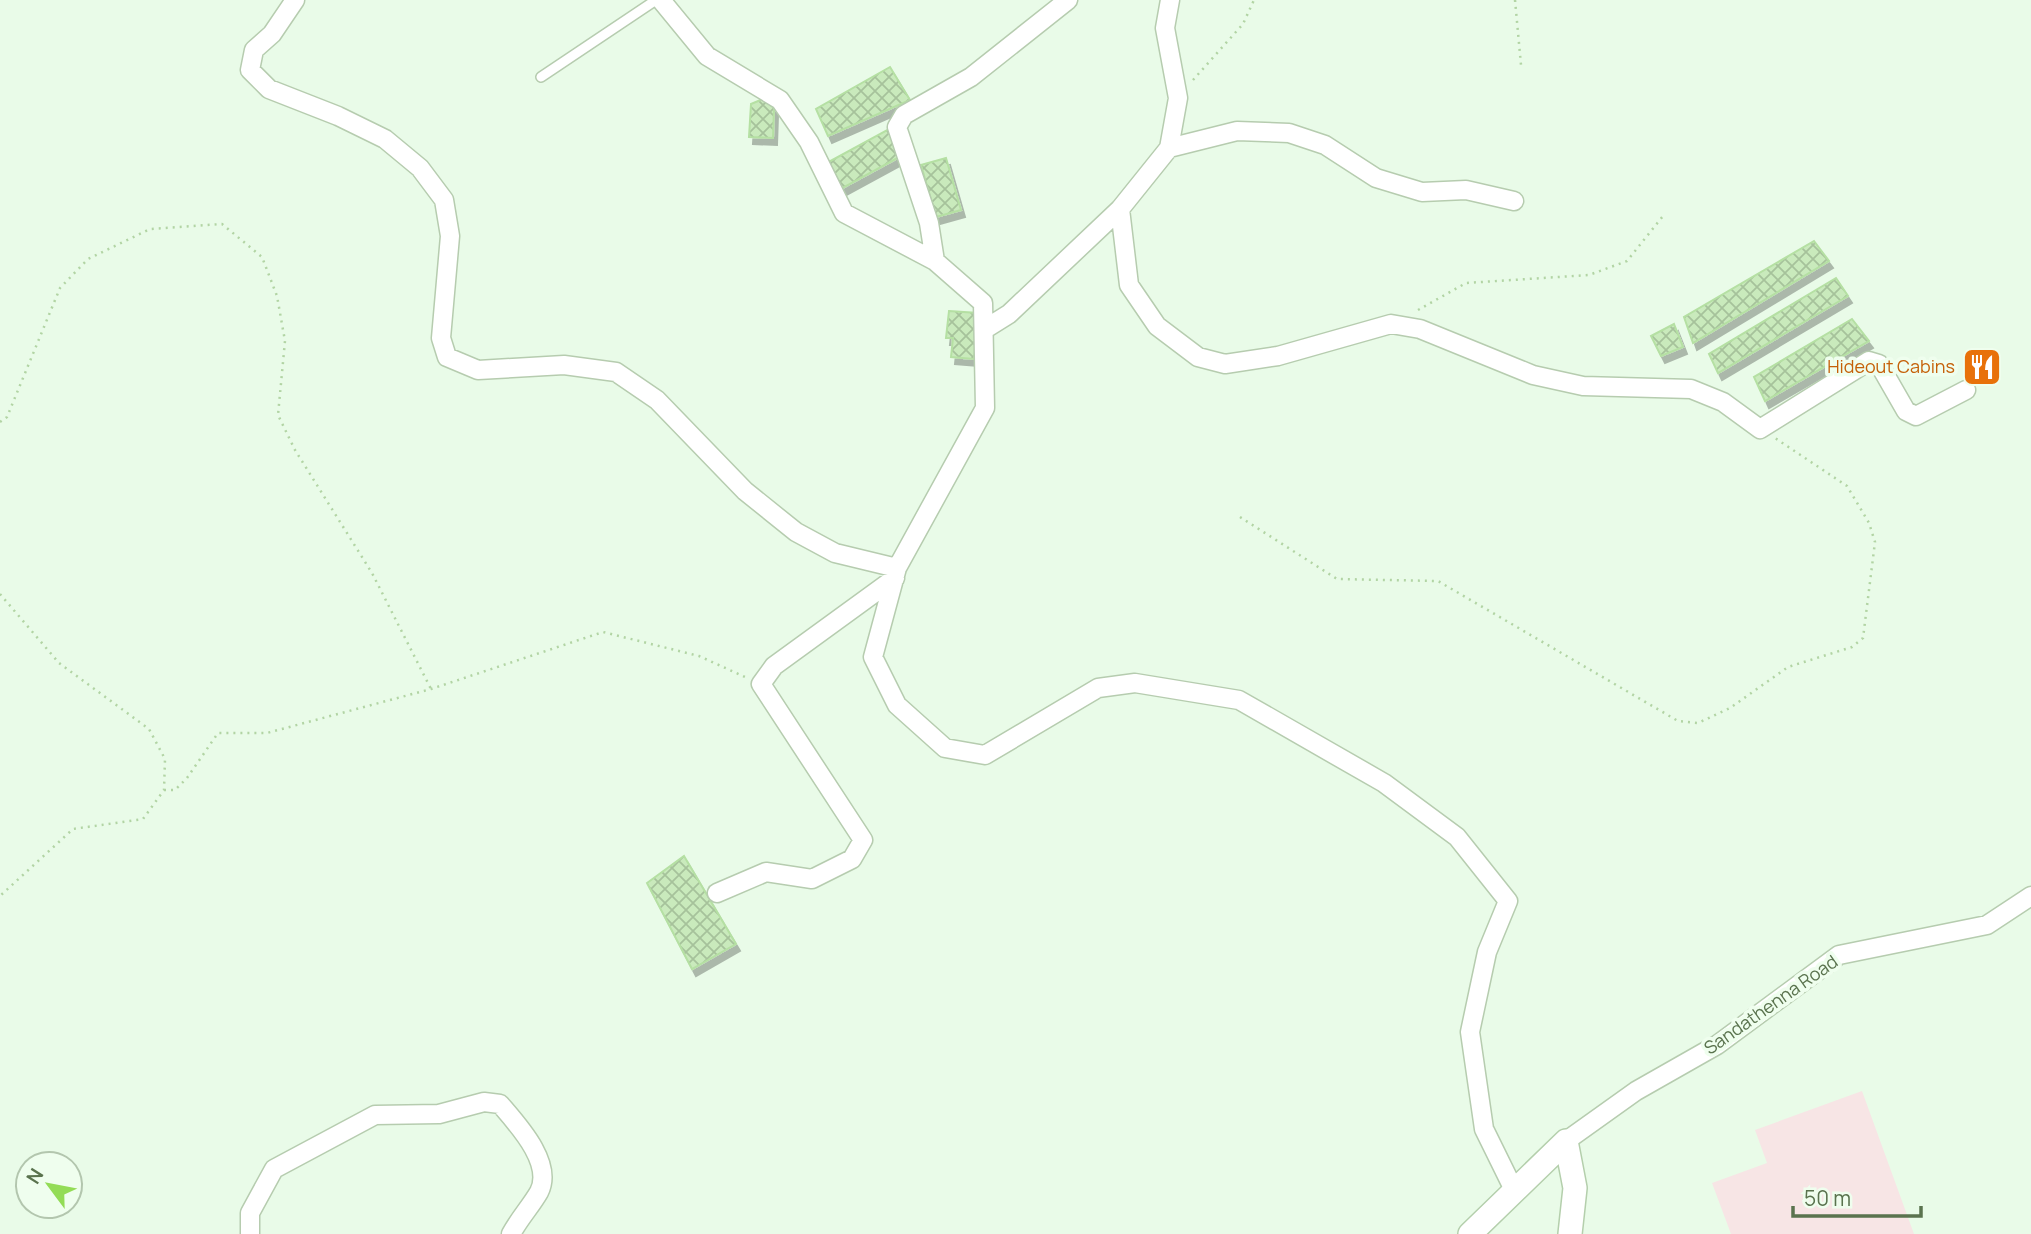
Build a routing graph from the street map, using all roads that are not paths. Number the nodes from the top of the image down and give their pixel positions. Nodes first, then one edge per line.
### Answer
1 (295, 0) edge
2 (659, 0) edge
3 (1068, 0) edge
4 (1170, 0) edge
5 (541, 77) dead end
6 (1169, 148) junction
7 (1514, 201) dead end
8 (1120, 209) junction
9 (935, 261) junction
10 (985, 329) junction
11 (1966, 390) dead end
12 (896, 573) junction
13 (717, 893) dead end
14 (2031, 896) edge
15 (1566, 1141) junction
16 (1516, 1192) junction
17 (250, 1234) edge
18 (511, 1234) edge
19 (1470, 1234) edge
20 (1570, 1234) edge

1 - 12 street
2 - 5 lane
2 - 9 street
3 - 9 street
4 - 6 street
6 - 7 street
6 - 8 street
8 - 10 street
8 - 11 street
9 - 10 street
10 - 12 street
12 - 13 street
12 - 16 street
14 - 15 street, Sandathenna Road
15 - 16 street
15 - 20 street
16 - 19 street
17 - 18 street

